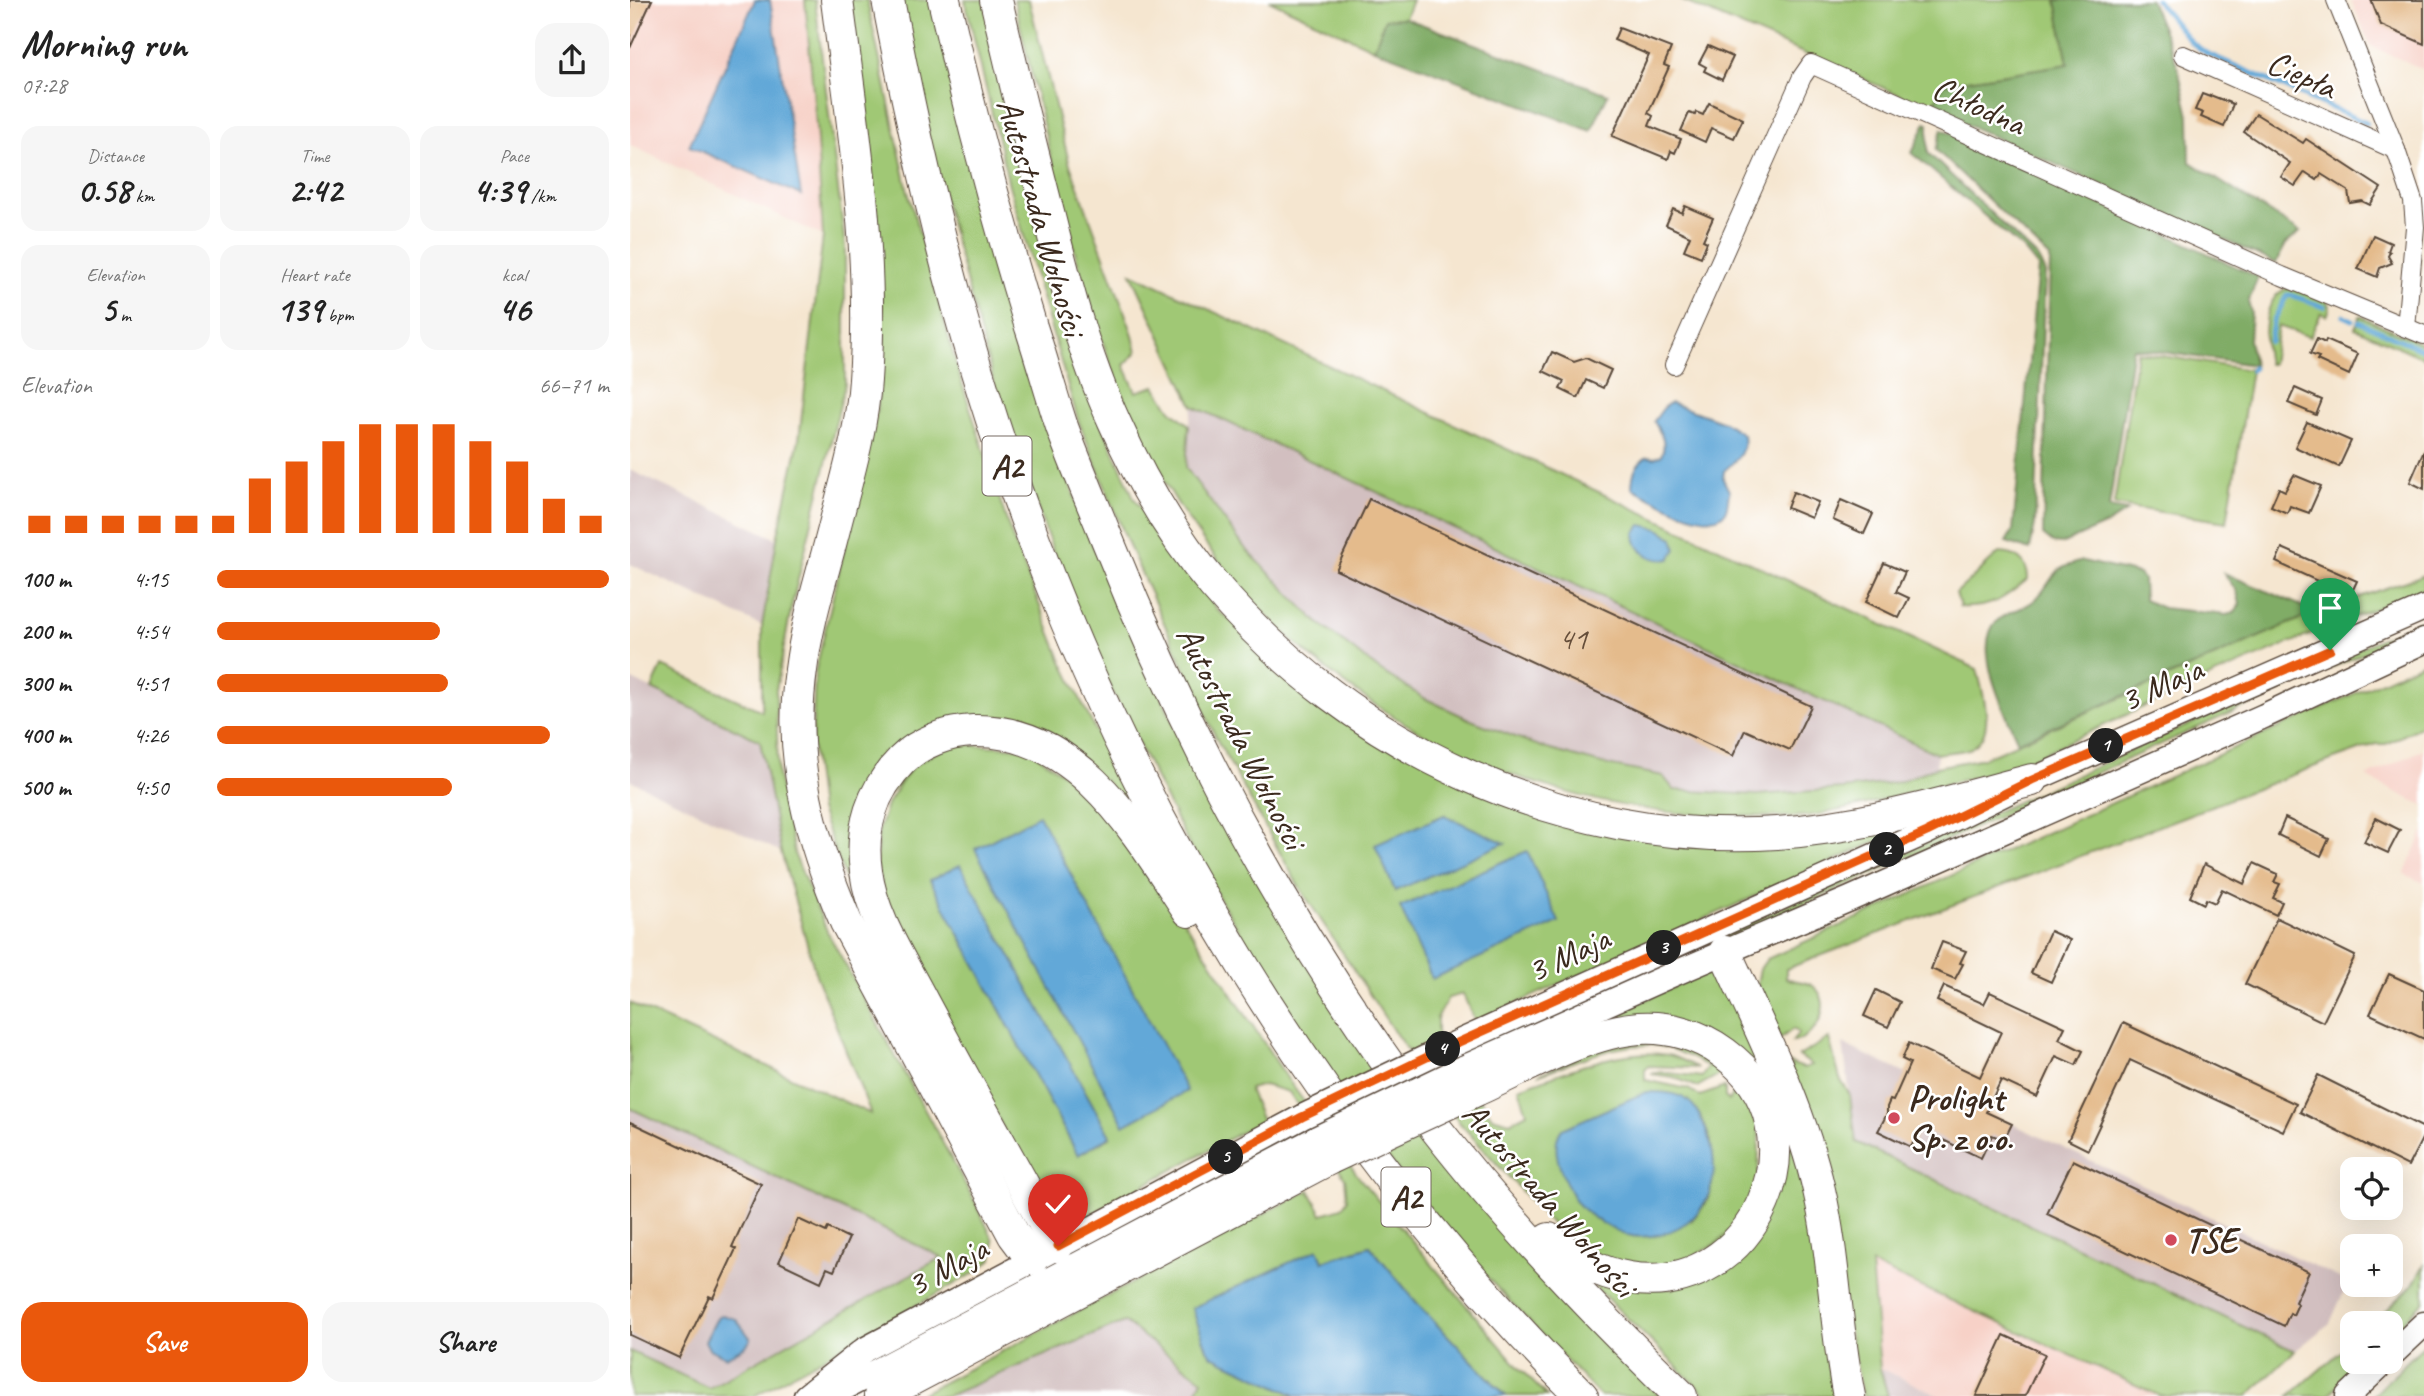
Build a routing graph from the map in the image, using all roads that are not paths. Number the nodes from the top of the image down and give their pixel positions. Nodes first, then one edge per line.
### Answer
1 (837, 0) edge
2 (888, 0) edge
3 (944, 0) edge
4 (996, 0) edge
5 (2336, 0) edge
6 (2183, 55) dead end
7 (2396, 150) junction
8 (2406, 328) junction
9 (2424, 335) edge
10 (1674, 365) dead end
11 (2424, 608) edge
12 (2424, 641) edge
13 (2032, 780) junction
14 (1680, 941) junction
15 (1725, 952) junction
16 (1282, 1030) junction
17 (1469, 1079) junction
18 (1324, 1148) junction
19 (1489, 1194) junction
20 (1050, 1260) junction
21 (2424, 1324) edge
22 (2403, 1344) edge
23 (2371, 1374) edge
24 (806, 1396) edge
25 (830, 1396) edge
26 (880, 1396) edge
27 (1582, 1396) edge
28 (1681, 1396) edge
29 (1849, 1396) edge
30 (2348, 1396) edge

1 - 20 highway
2 - 16 highway, A2
3 - 19 highway, Autostrada Wolności / A2
4 - 13 highway
5 - 7 street, Ciepła
6 - 7 street, Ciepła
7 - 8 street, Ciepła
8 - 9 street, Chłodna
8 - 10 street, Chłodna
11 - 13 main road, 3 Maja
12 - 15 main road, 3 Maja
13 - 14 main road, 3 Maja
14 - 15 main road
14 - 20 main road, 3 Maja, bridge
15 - 17 main road, 3 Maja
15 - 29 highway
16 - 20 highway
16 - 27 highway, A2
17 - 18 highway, bridge
17 - 19 highway
18 - 20 main road, 3 Maja
18 - 26 highway
19 - 28 highway, Autostrada Wolności / A2
20 - 24 main road, 3 Maja
20 - 25 main road, 3 Maja
21 - 22 main road
23 - 30 main road

